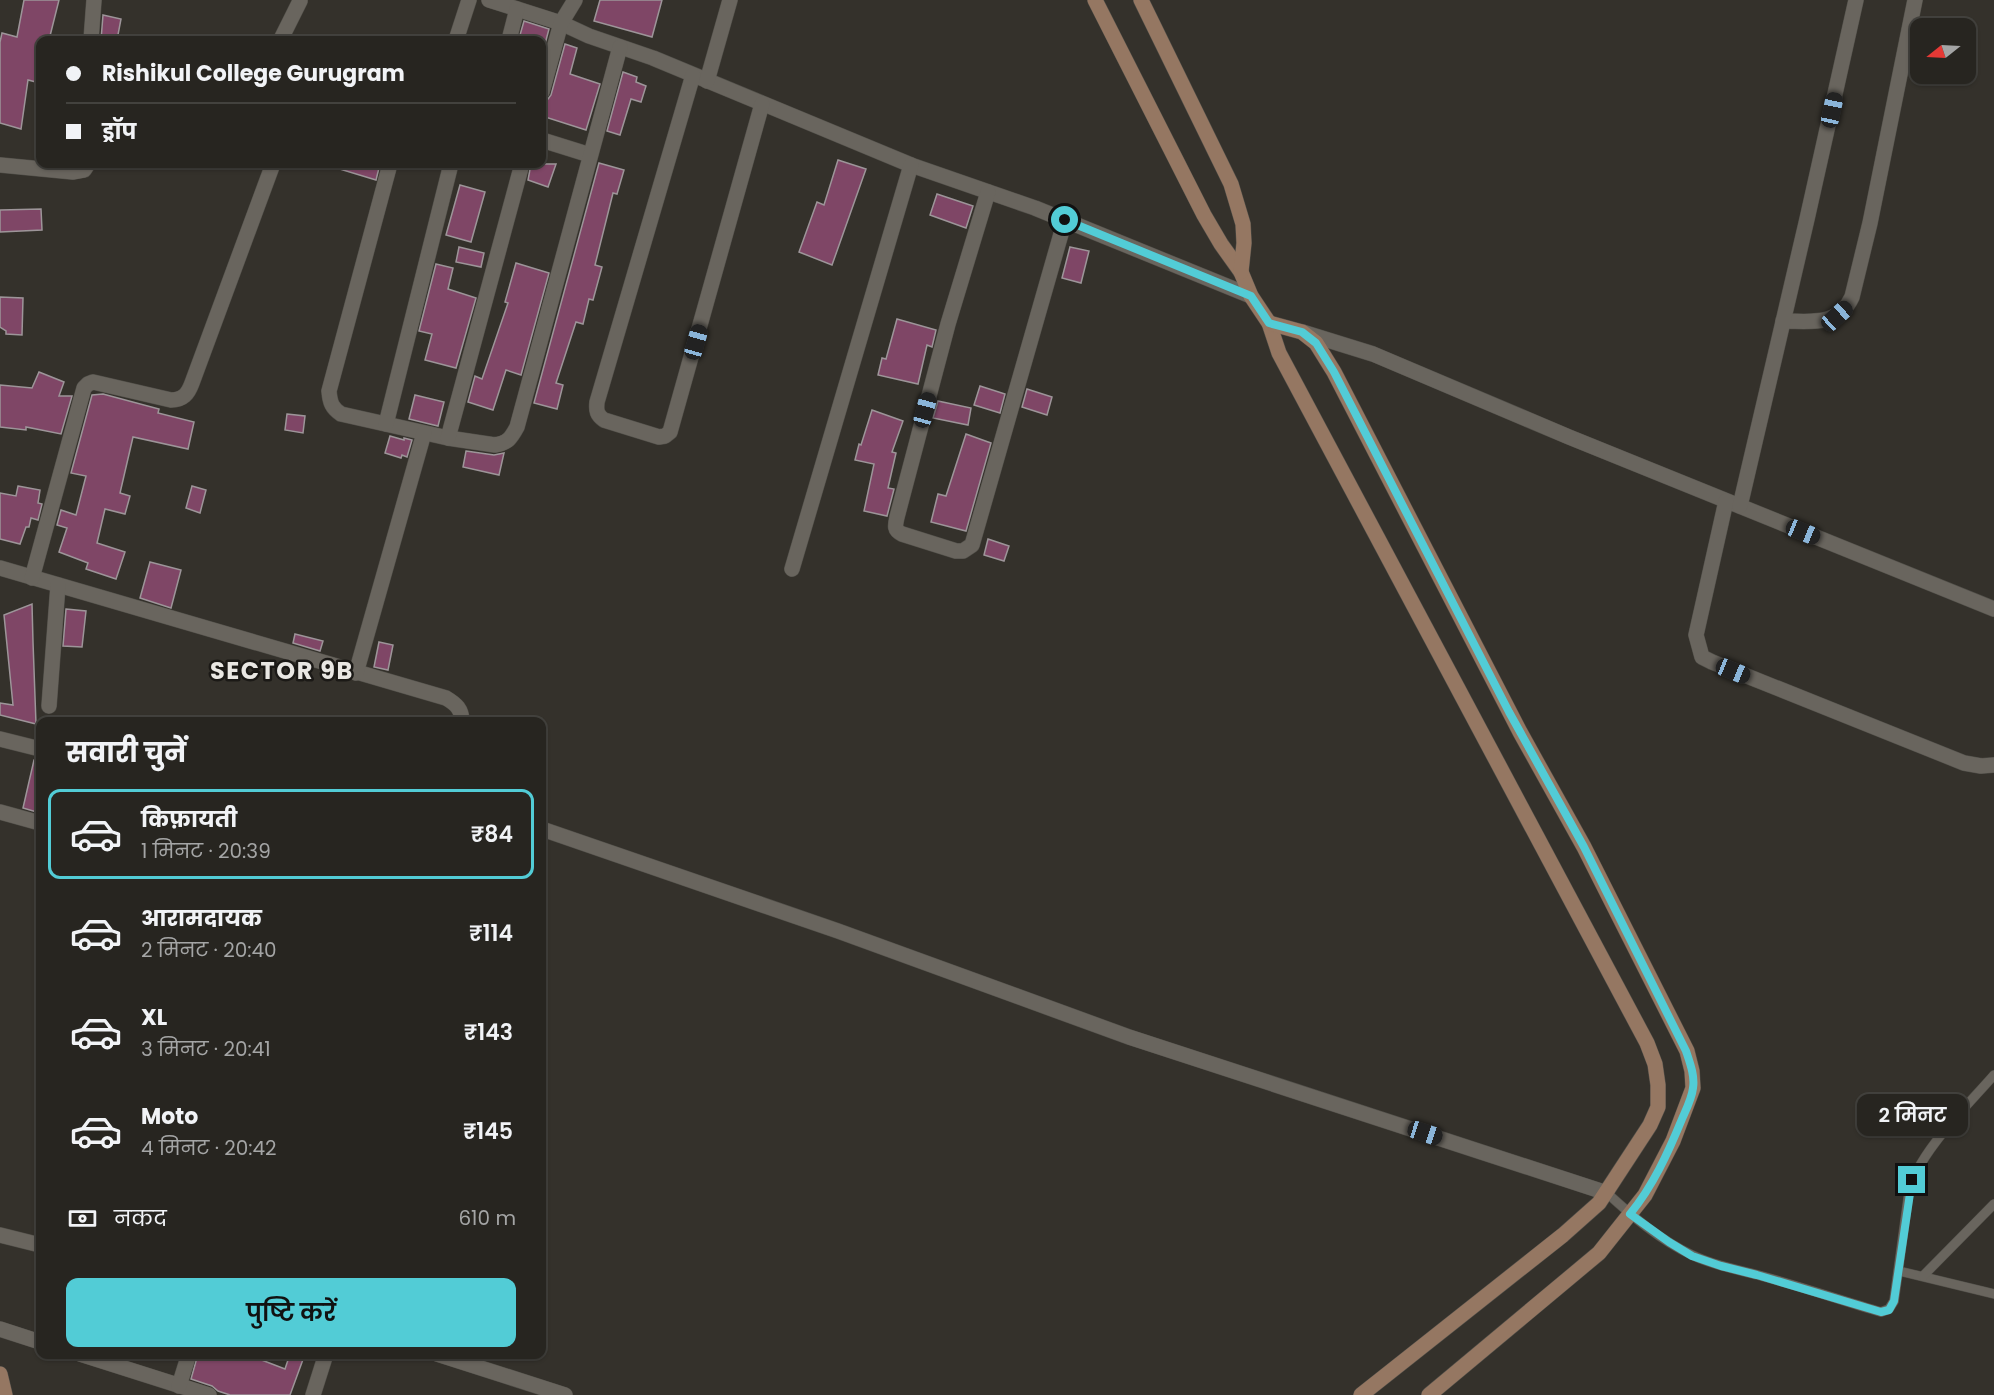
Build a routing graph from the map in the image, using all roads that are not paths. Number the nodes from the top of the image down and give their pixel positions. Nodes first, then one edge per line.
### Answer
1 (94, 0) edge
2 (299, 0) edge
3 (469, 0) edge
4 (574, 0) edge
5 (730, 0) edge
6 (1095, 0) edge
7 (1141, 0) edge
8 (1856, 0) edge
9 (1915, 0) edge
10 (494, 1) edge
11 (517, 9) junction
12 (561, 23) junction
13 (91, 36) edge
14 (282, 36) edge
15 (457, 36) edge
16 (509, 36) edge
17 (620, 47) junction
18 (546, 77) edge
19 (700, 78) junction
20 (762, 104) junction
21 (546, 141) edge
22 (590, 155) junction
23 (0, 165) edge
24 (911, 165) junction
25 (85, 168) edge
26 (272, 168) edge
27 (389, 168) edge
28 (450, 168) edge
29 (521, 168) edge
30 (988, 192) junction
31 (1065, 220) junction
32 (1241, 272) junction
33 (1251, 296) junction
34 (1783, 321) junction
35 (1269, 323) junction
36 (1302, 332) junction
37 (386, 424) junction
38 (424, 433) junction
39 (448, 438) junction
40 (1733, 503) junction
41 (0, 568) edge
42 (792, 569) dead end
43 (32, 578) junction
44 (58, 585) junction
45 (1994, 609) edge
46 (356, 673) junction
47 (49, 706) dead end
48 (462, 717) edge
49 (0, 739) edge
50 (36, 748) edge
51 (1994, 765) edge
52 (0, 812) edge
53 (36, 822) edge
54 (546, 830) edge
55 (1994, 1075) edge
56 (1607, 1193) junction
57 (1994, 1203) edge
58 (1630, 1214) junction
59 (0, 1235) edge
60 (36, 1244) edge
61 (1899, 1270) junction
62 (1923, 1276) junction
63 (1994, 1294) edge
64 (0, 1329) edge
65 (36, 1341) edge
66 (95, 1359) edge
67 (187, 1359) edge
68 (324, 1359) edge
69 (453, 1359) edge
70 (0, 1374) edge
71 (179, 1386) junction
72 (5, 1395) edge
73 (209, 1395) edge
74 (313, 1395) edge
75 (565, 1395) edge
76 (1361, 1395) edge
77 (1429, 1395) edge

1 - 13 street
2 - 14 street
3 - 15 street
4 - 12 street
5 - 19 street
6 - 32 street
7 - 32 street
8 - 34 street
9 - 34 street
10 - 11 street
11 - 12 street
11 - 16 street
12 - 17 street
12 - 18 street
17 - 19 street
17 - 22 street
19 - 20 street
19 - 20 street
20 - 24 street
21 - 22 street
22 - 39 street
23 - 25 street
24 - 30 street
24 - 42 street
26 - 43 street
27 - 37 street
28 - 37 street
29 - 39 street
30 - 31 street
30 - 31 street
31 - 33 street
32 - 33 street
33 - 35 street
34 - 40 street
35 - 36 street
35 - 56 street
36 - 40 street
36 - 58 street
37 - 38 street
38 - 39 street
38 - 46 street
40 - 45 street
40 - 51 street
41 - 43 street
43 - 44 street
44 - 46 street
44 - 47 street
46 - 48 street
49 - 50 street
52 - 53 street
54 - 56 street
55 - 61 lane
56 - 58 lane
56 - 76 street
57 - 62 lane
58 - 61 lane
58 - 77 street
59 - 60 street
61 - 62 lane
62 - 63 lane
64 - 65 street
66 - 71 street
67 - 71 street
68 - 74 street
69 - 75 street
70 - 72 street
71 - 73 street

